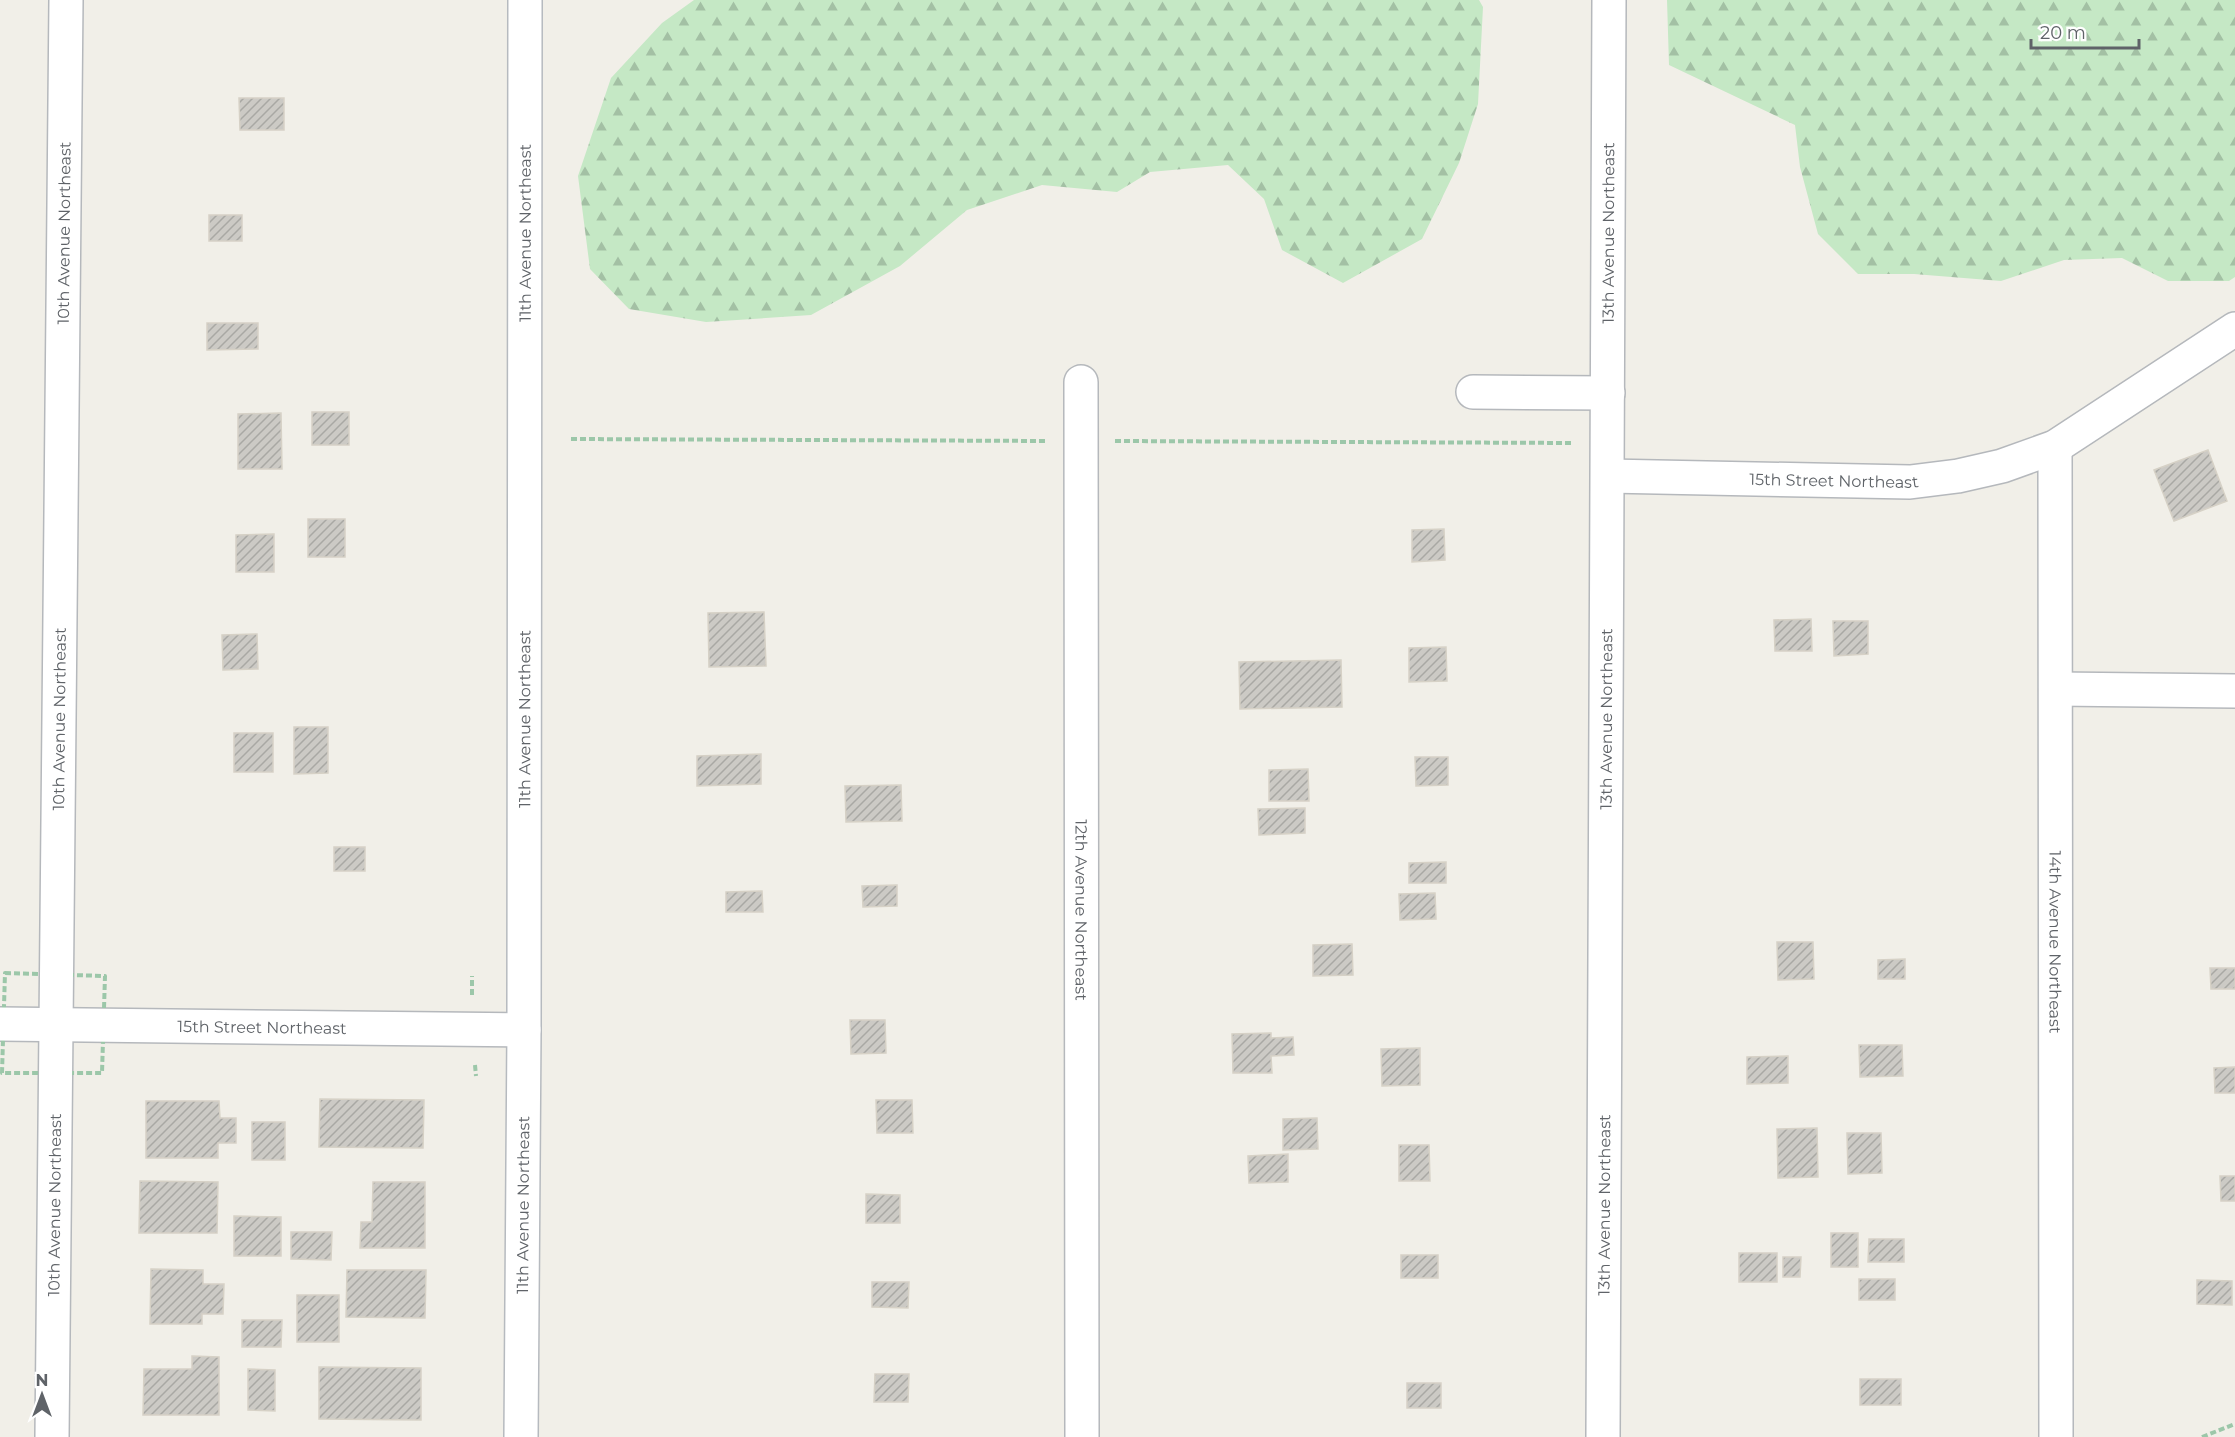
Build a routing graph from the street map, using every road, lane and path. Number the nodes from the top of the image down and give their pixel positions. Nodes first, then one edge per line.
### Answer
1 (66, 0) edge
2 (525, 0) edge
3 (1609, 0) edge
4 (2235, 329) edge
5 (1081, 382) dead end
6 (1473, 392) dead end
7 (1608, 393) junction
8 (2055, 447) junction
9 (1608, 476) junction
10 (2056, 689) junction
11 (2235, 691) edge
12 (0, 1024) edge
13 (56, 1025) junction
14 (524, 1030) junction
15 (2235, 1424) edge
16 (52, 1437) edge
17 (521, 1437) edge
18 (1082, 1437) edge
19 (1603, 1437) edge
20 (2056, 1437) edge
21 (2202, 1437) edge

1 - 13 street, 10th Avenue Northeast
2 - 14 street, 11th Avenue Northeast
3 - 7 street, 13th Avenue Northeast
4 - 8 street, 15th Street Northeast
5 - 18 street, 12th Avenue Northeast
6 - 7 street
7 - 9 street, 13th Avenue Northeast
8 - 9 street, 15th Street Northeast
8 - 10 street, 14th Avenue Northeast
9 - 19 street, 13th Avenue Northeast
10 - 11 street
10 - 20 street, 14th Avenue Northeast
12 - 13 street, 15th Street Northeast
13 - 14 street, 15th Street Northeast
13 - 16 street, 10th Avenue Northeast
14 - 17 street, 11th Avenue Northeast
15 - 21 path

